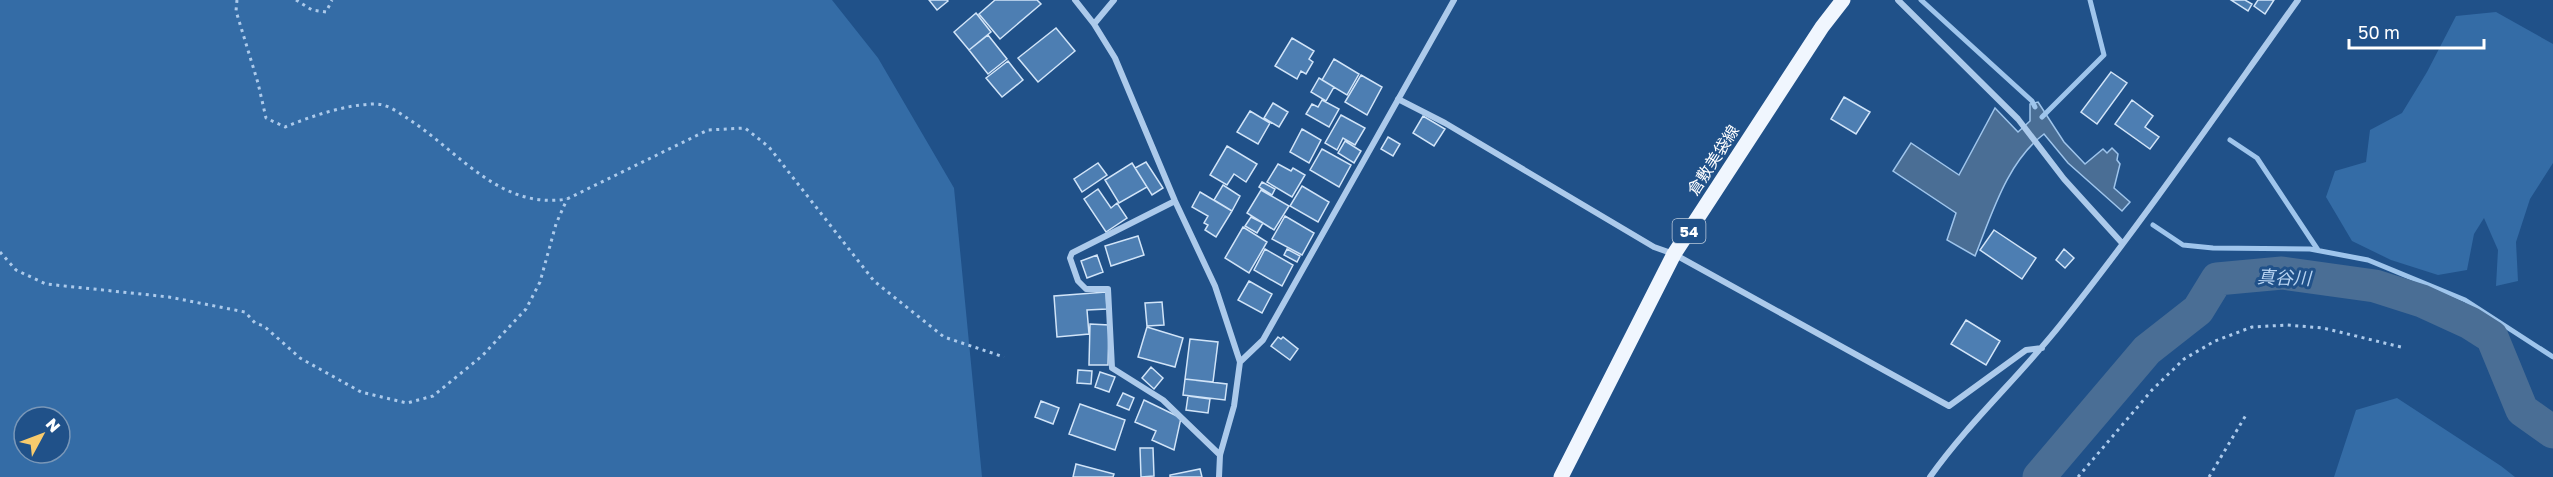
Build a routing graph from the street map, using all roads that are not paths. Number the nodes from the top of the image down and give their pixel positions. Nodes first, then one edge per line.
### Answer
1 (1075, 0) edge
2 (1114, 0) edge
3 (1454, 0) edge
4 (1843, 0) edge
5 (1898, 0) edge
6 (2298, 0) edge
7 (1094, 24) junction
8 (1398, 99) junction
9 (1175, 201) junction
10 (2122, 243) junction
11 (1674, 254) junction
12 (2042, 348) junction
13 (1239, 362) junction
14 (1220, 455) junction
15 (1219, 477) edge
16 (1561, 477) edge
17 (1930, 477) edge

1 - 7 street
2 - 7 street
3 - 8 street
4 - 11 main road, 倉敷美袋線 / 54
5 - 10 street
6 - 10 street
7 - 9 street
8 - 11 street
8 - 13 street
9 - 13 street
9 - 14 street
10 - 12 street
11 - 12 street
11 - 16 main road, 倉敷美袋線 / 54
12 - 17 street
13 - 14 street
14 - 15 street

